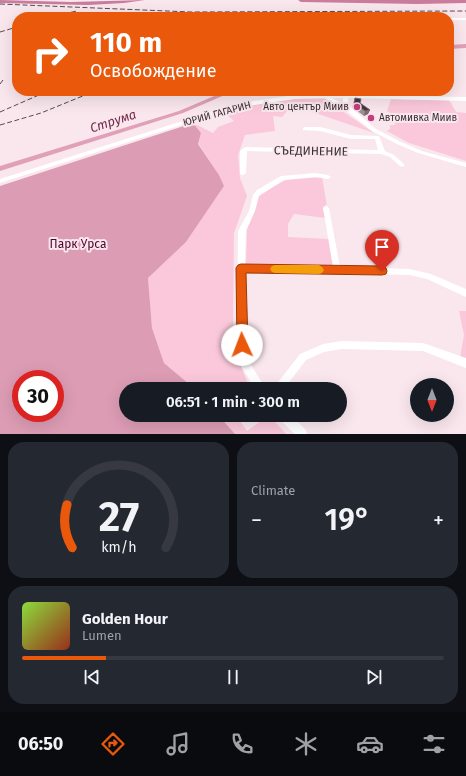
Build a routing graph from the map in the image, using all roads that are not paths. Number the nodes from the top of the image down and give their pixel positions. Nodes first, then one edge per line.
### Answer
1 (22, 0) edge
2 (122, 0) edge
3 (142, 0) edge
4 (301, 0) edge
5 (360, 0) edge
6 (424, 0) edge
7 (0, 1) edge
8 (466, 1) edge
9 (454, 19) edge
10 (466, 20) edge
11 (284, 96) edge
12 (326, 96) joint
13 (347, 96) edge
14 (407, 96) edge
15 (466, 98) edge
16 (348, 111) junction
17 (305, 129) dead end
18 (379, 135) junction
19 (382, 152) junction
20 (402, 165) dead end
21 (466, 165) edge
22 (244, 173) dead end
23 (328, 176) dead end
24 (0, 178) edge
25 (0, 182) edge
26 (326, 208) dead end
27 (241, 268) junction
28 (337, 270) junction
29 (466, 293) edge
30 (466, 363) edge
31 (256, 382) edge
32 (284, 382) edge
33 (290, 422) edge
34 (302, 434) edge

1 - 2 highway
3 - 7 highway
4 - 8 highway
5 - 6 highway
9 - 10 street
11 - 24 street, ЮРИЙ ГАГАРИН
12 - 16 street
12 - 25 street, ЮРИЙ ГАГАРИН
13 - 16 street
14 - 15 street, ЮРИЙ ГАГАРИН
16 - 18 street
17 - 18 street
18 - 19 street
18 - 21 street
19 - 20 street
19 - 22 street, СЪЕДИНЕНИЕ
23 - 27 street
26 - 28 street
27 - 28 street
27 - 31 street
28 - 29 street
30 - 32 street
33 - 34 street

